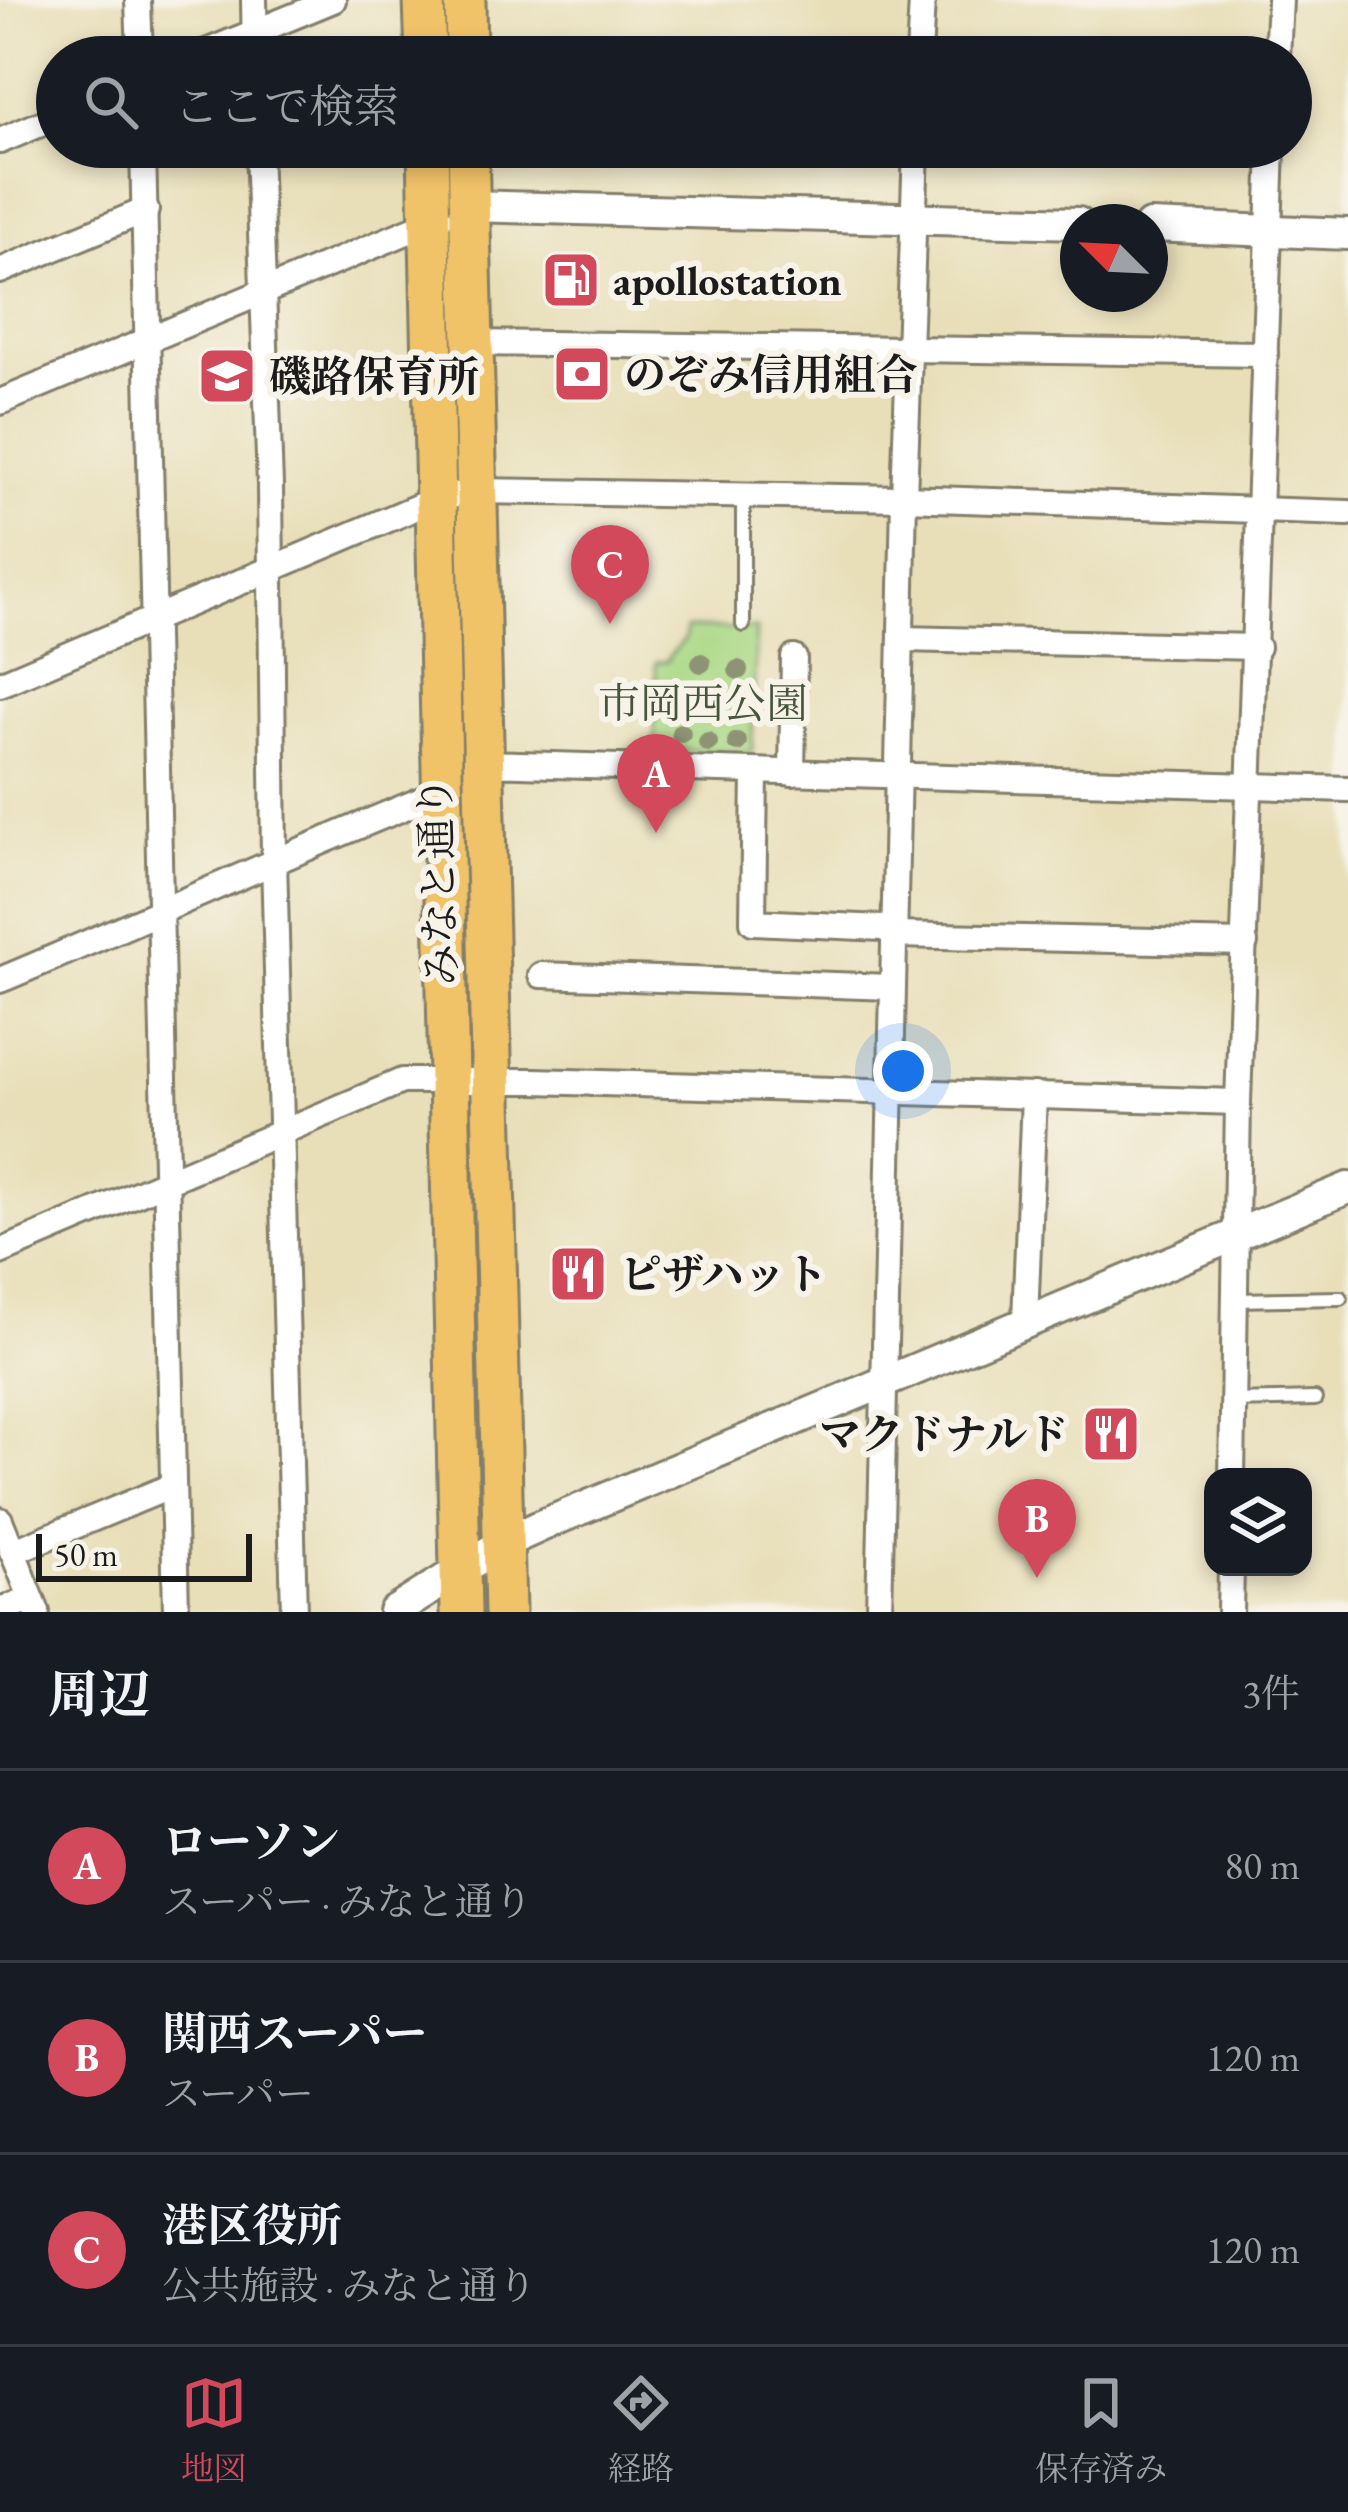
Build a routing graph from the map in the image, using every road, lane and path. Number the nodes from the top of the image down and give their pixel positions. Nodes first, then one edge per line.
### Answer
1 (138, 0) edge
2 (254, 0) edge
3 (333, 0) edge
4 (424, 0) edge
5 (465, 0) edge
6 (922, 0) edge
7 (1280, 0) edge
8 (255, 30) junction
9 (139, 36) edge
10 (241, 36) edge
11 (255, 36) edge
12 (425, 36) edge
13 (466, 36) edge
14 (921, 36) edge
15 (1278, 36) edge
16 (36, 126) edge
17 (0, 141) edge
18 (144, 168) edge
19 (258, 168) edge
20 (429, 168) edge
21 (468, 168) edge
22 (915, 168) edge
23 (1271, 168) edge
24 (468, 206) junction
25 (146, 210) junction
26 (913, 218) junction
27 (430, 222) junction
28 (1060, 223) edge
29 (1168, 227) edge
30 (1268, 230) junction
31 (1348, 234) edge
32 (0, 271) edge
33 (261, 292) junction
34 (147, 341) junction
35 (474, 344) junction
36 (908, 349) junction
37 (1265, 354) junction
38 (0, 403) edge
39 (476, 491) junction
40 (743, 495) junction
41 (904, 498) junction
42 (436, 499) junction
43 (1262, 511) junction
44 (1348, 513) edge
45 (272, 569) junction
46 (155, 621) junction
47 (743, 626) dead end
48 (901, 639) junction
49 (1257, 647) junction
50 (794, 658) dead end
51 (0, 684) edge
52 (482, 763) junction
53 (755, 772) junction
54 (792, 773) junction
55 (898, 775) junction
56 (1250, 786) junction
57 (1348, 789) edge
58 (442, 793) junction
59 (274, 859) junction
60 (158, 914) junction
61 (895, 935) junction
62 (1245, 943) junction
63 (541, 975) dead end
64 (0, 980) edge
65 (892, 987) junction
66 (448, 1080) junction
67 (491, 1081) junction
68 (890, 1090) junction
69 (1034, 1095) junction
70 (1238, 1102) junction
71 (283, 1132) junction
72 (165, 1180) junction
73 (1348, 1188) edge
74 (1236, 1235) junction
75 (0, 1252) edge
76 (1341, 1298) dead end
77 (1235, 1300) junction
78 (1025, 1320) junction
79 (884, 1381) junction
80 (1315, 1399) dead end
81 (1234, 1401) junction
82 (1232, 1468) edge
83 (172, 1486) junction
84 (0, 1520) edge
85 (503, 1543) junction
86 (13, 1552) junction
87 (460, 1570) junction
88 (1231, 1576) edge
89 (34, 1605) edge
90 (0, 1611) edge
91 (176, 1612) edge
92 (294, 1612) edge
93 (394, 1612) edge
94 (461, 1612) edge
95 (505, 1612) edge
96 (879, 1612) edge
97 (1230, 1612) edge

1 - 9 street
2 - 8 street
3 - 8 street
4 - 12 highway
5 - 13 highway
6 - 14 street
7 - 15 street
8 - 10 street
8 - 11 street
16 - 17 street
18 - 25 street
19 - 33 street
20 - 27 highway, みなと通り
21 - 24 highway, みなと通り
22 - 26 street
23 - 30 street
24 - 26 street
24 - 27 street
24 - 35 highway, みなと通り
25 - 32 street
25 - 34 street
26 - 28 street
26 - 36 street
27 - 33 street
27 - 42 highway, みなと通り
29 - 30 street
30 - 31 street
30 - 37 street
33 - 34 street
33 - 45 street
34 - 38 street
34 - 46 street
35 - 36 street
35 - 39 highway, みなと通り
36 - 37 street
36 - 41 street
37 - 43 street
39 - 40 street
39 - 42 street
39 - 52 highway, みなと通り
40 - 41 street
40 - 47 lane
41 - 43 street
41 - 48 street
42 - 45 street
42 - 58 highway, みなと通り
43 - 44 street
43 - 49 street
45 - 46 street
45 - 59 street
46 - 51 street
46 - 60 street
48 - 49 street
48 - 55 street
49 - 56 street
50 - 54 street
52 - 53 street
52 - 67 highway, みなと通り
53 - 54 street
53 - 61 street
54 - 55 street
55 - 56 street
55 - 61 street
56 - 57 street
56 - 62 street
58 - 59 street
58 - 66 highway, みなと通り
59 - 60 street
59 - 71 street
60 - 64 street
60 - 72 street
61 - 62 street
61 - 65 street
62 - 70 street
63 - 65 street
65 - 68 street
66 - 67 street
66 - 71 street
66 - 87 highway, みなと通り
67 - 68 street
67 - 85 highway, みなと通り
68 - 69 street
68 - 79 street
69 - 70 street
69 - 78 street
70 - 74 street
71 - 72 street
71 - 92 street
72 - 75 street
72 - 83 street
73 - 74 street
74 - 77 street
74 - 78 street
76 - 77 lane
77 - 81 street
78 - 79 street
79 - 85 street
79 - 96 street
80 - 81 lane
81 - 82 street
83 - 86 street
83 - 91 street
84 - 86 street
85 - 87 street
85 - 95 highway, みなと通り
86 - 89 street
87 - 93 street
87 - 94 highway, みなと通り
88 - 97 street
89 - 90 street

